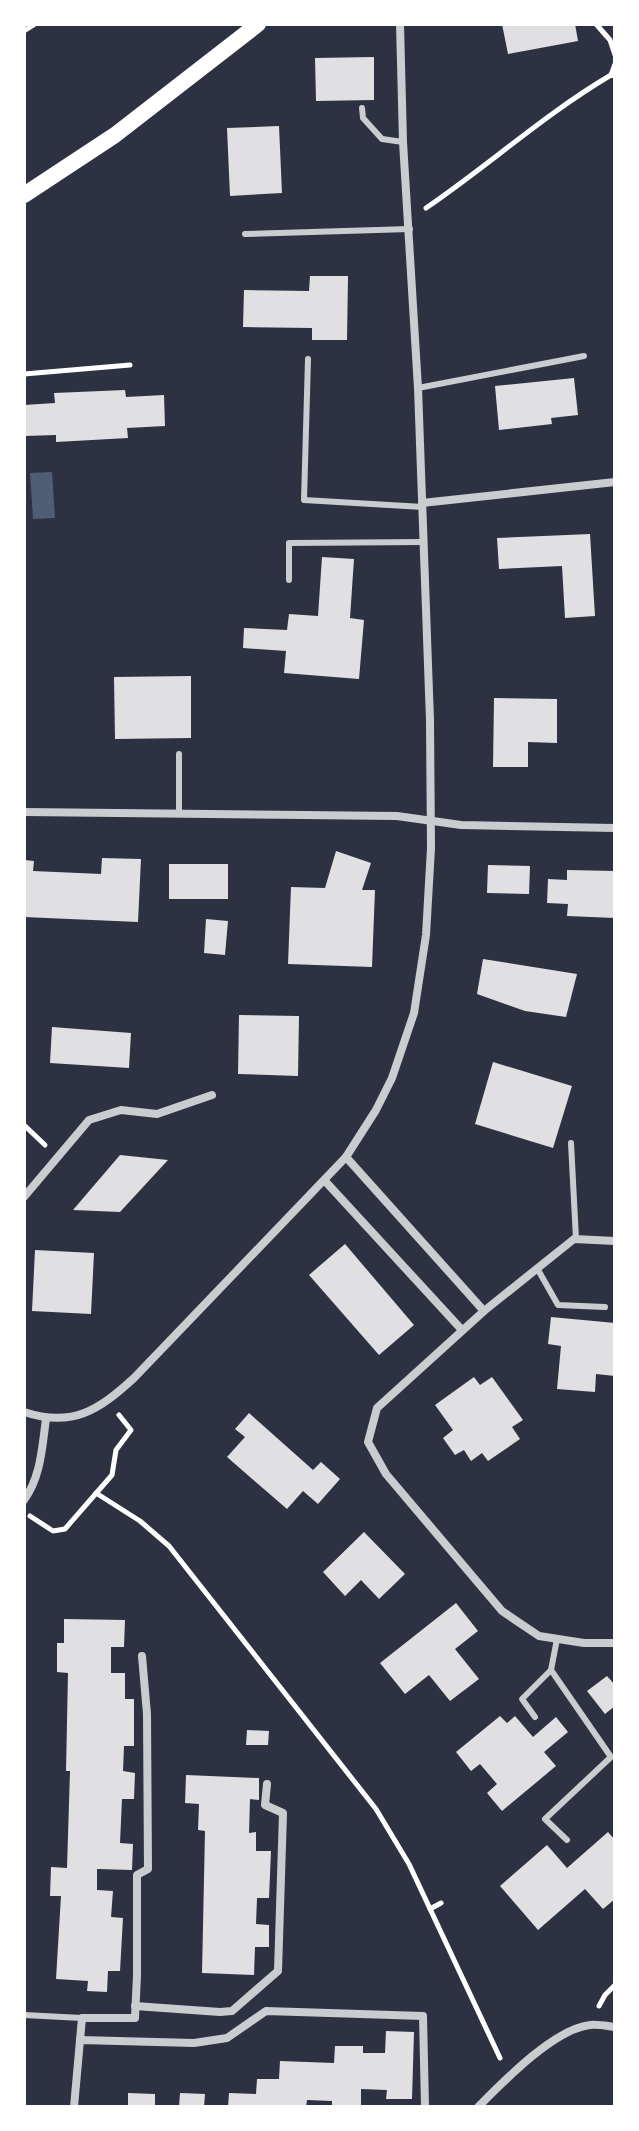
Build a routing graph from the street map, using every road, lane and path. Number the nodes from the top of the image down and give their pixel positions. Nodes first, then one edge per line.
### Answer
1 (35, 24) edge
2 (258, 24) edge
3 (400, 24) edge
4 (596, 24) edge
5 (24, 31) edge
6 (615, 55) edge
7 (615, 64) edge
8 (613, 75) edge
9 (362, 108) dead end
10 (403, 142) junction
11 (24, 195) edge
12 (409, 225) junction
13 (245, 234) dead end
14 (584, 356) dead end
15 (308, 359) dead end
16 (130, 365) dead end
17 (24, 374) edge
18 (418, 388) junction
19 (615, 482) edge
20 (422, 505) junction
21 (424, 542) junction
22 (289, 580) dead end
23 (179, 754) dead end
24 (24, 812) edge
25 (179, 814) junction
26 (431, 821) junction
27 (615, 828) edge
28 (212, 1095) dead end
29 (24, 1125) edge
30 (571, 1143) dead end
31 (57, 1157) junction
32 (346, 1157) junction
33 (325, 1181) junction
34 (24, 1197) edge
35 (576, 1239) junction
36 (615, 1241) edge
37 (537, 1268) junction
38 (605, 1307) dead end
39 (484, 1311) junction
40 (462, 1330) junction
41 (108, 1402) junction
42 (24, 1412) edge
43 (46, 1419) junction
44 (96, 1493) junction
45 (24, 1500) edge
46 (24, 1512) edge
47 (557, 1639) junction
48 (615, 1643) edge
49 (142, 1656) dead end
50 (551, 1670) junction
51 (535, 1717) dead end
52 (267, 1784) dead end
53 (567, 1840) dead end
54 (441, 1903) dead end
55 (430, 1909) junction
56 (135, 2006) junction
57 (24, 2015) edge
58 (82, 2018) junction
59 (615, 2027) edge
60 (80, 2040) junction
61 (509, 2076) junction
62 (74, 2107) edge
63 (425, 2107) edge
64 (478, 2107) edge

1 - 5 path
2 - 11 main road
3 - 10 street
4 - 6 path
7 - 8 path
8 - 12 path
9 - 10 lane
10 - 12 street
12 - 13 lane
12 - 18 street
14 - 18 lane
15 - 20 lane
16 - 17 path
18 - 20 street
19 - 20 street
20 - 21 street
21 - 22 lane
21 - 26 street
23 - 25 lane
24 - 25 street
25 - 26 street
26 - 27 street
26 - 32 street
28 - 31 street
29 - 31 path
30 - 35 lane
31 - 34 street
32 - 33 street
32 - 39 street
33 - 40 street
33 - 41 street
35 - 36 street
35 - 37 street
37 - 38 lane
37 - 39 street
39 - 40 street
40 - 47 street
41 - 43 street
41 - 44 path
42 - 43 street
43 - 45 street
44 - 46 path
44 - 55 path
47 - 48 street
47 - 50 lane
49 - 56 street
50 - 51 lane
50 - 53 lane
52 - 56 street
54 - 55 path
55 - 61 path
56 - 58 street
57 - 58 lane
58 - 60 street
59 - 61 street
60 - 62 street
60 - 63 street
61 - 64 street

